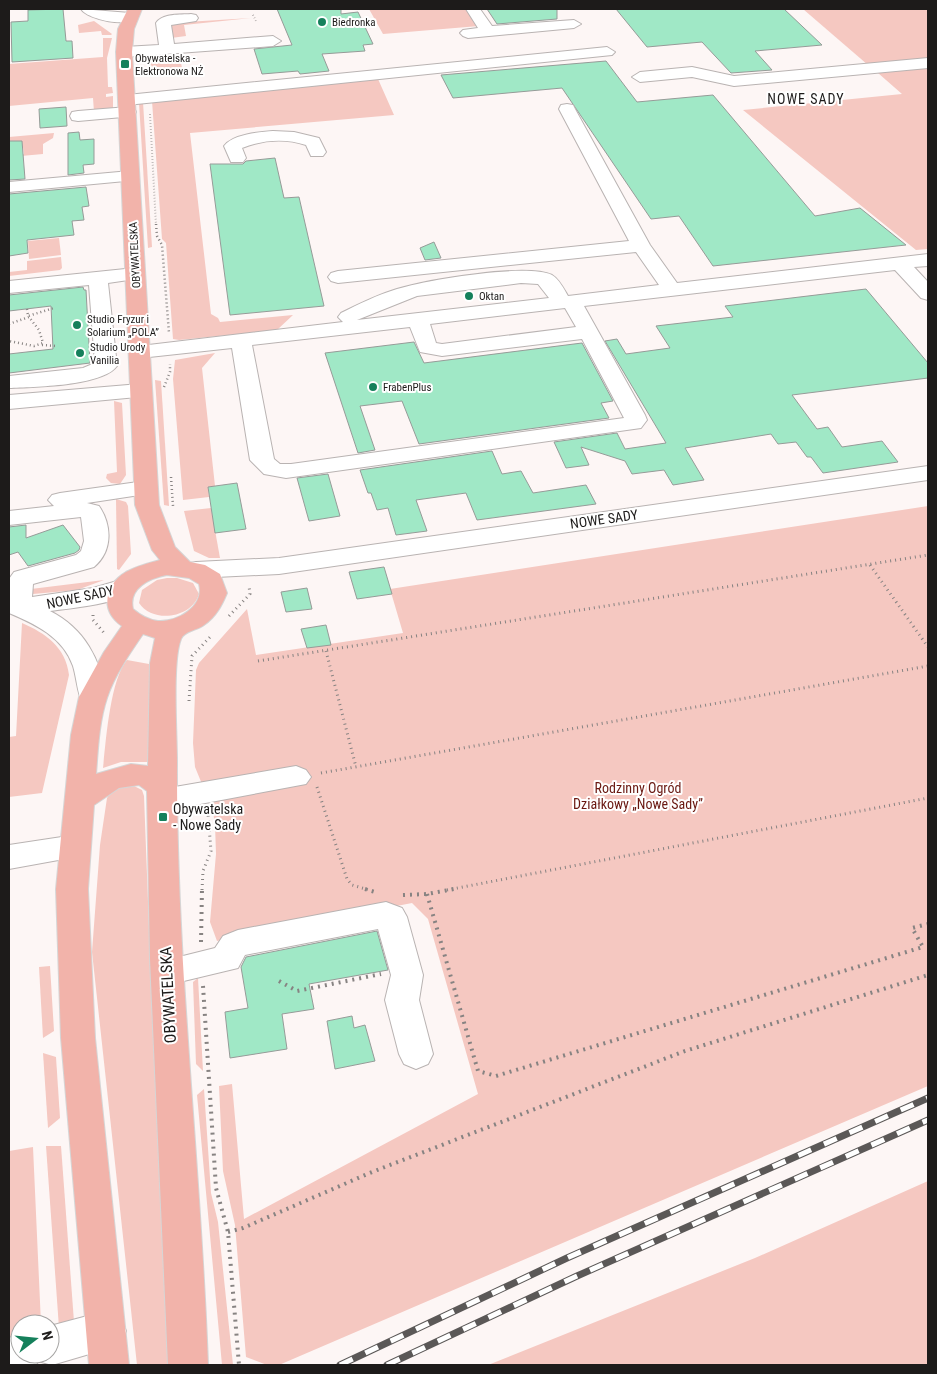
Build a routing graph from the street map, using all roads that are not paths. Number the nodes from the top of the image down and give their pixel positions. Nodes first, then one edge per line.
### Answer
1 (88, 9) edge
2 (473, 9) edge
3 (133, 13) edge
4 (191, 18) dead end
5 (574, 24) dead end
6 (488, 32) junction
7 (468, 34) dead end
8 (273, 41) dead end
9 (167, 50) junction
10 (124, 52) junction
11 (607, 52) dead end
12 (928, 62) edge
13 (640, 77) dead end
14 (127, 106) junction
15 (567, 109) dead end
16 (78, 116) dead end
17 (317, 152) dead end
18 (237, 158) dead end
19 (130, 170) junction
20 (9, 176) edge
21 (9, 188) edge
22 (641, 246) junction
23 (928, 260) edge
24 (900, 264) junction
25 (129, 275) junction
26 (338, 277) dead end
27 (9, 280) edge
28 (98, 280) junction
29 (9, 287) edge
30 (672, 290) junction
31 (928, 294) edge
32 (567, 302) junction
33 (348, 317) dead end
34 (418, 320) junction
35 (588, 332) junction
36 (241, 340) junction
37 (140, 352) junction
38 (9, 382) edge
39 (140, 391) junction
40 (9, 402) edge
41 (928, 473) edge
42 (146, 496) junction
43 (9, 507) edge
44 (9, 518) edge
45 (279, 566) junction
46 (188, 569) junction
47 (130, 599) junction
48 (21, 607) edge
49 (219, 611) junction
50 (174, 627) junction
51 (93, 697) junction
52 (305, 776) road end
53 (162, 793) junction
54 (80, 800) junction
55 (75, 847) junction
56 (9, 857) edge
57 (167, 972) junction
58 (416, 1054) dead end
59 (60, 1346) edge
60 (108, 1348) edge
61 (188, 1365) edge

1 - 3 street
2 - 6 street
3 - 10 main road, OBYWATELSKA
4 - 9 street
5 - 6 street
6 - 7 street
8 - 9 street
9 - 10 street
10 - 14 main road, OBYWATELSKA
11 - 14 street
12 - 13 street
14 - 16 street
14 - 19 main road, OBYWATELSKA
15 - 22 street
17 - 18 street
19 - 20 street
19 - 21 street
19 - 25 main road, OBYWATELSKA
22 - 26 street
22 - 30 street
23 - 24 street
24 - 30 street
24 - 31 street
25 - 27 street
25 - 28 street
25 - 37 main road, OBYWATELSKA
28 - 29 street
28 - 38 street
30 - 32 street
32 - 33 street
32 - 34 street
32 - 35 street
34 - 35 street
34 - 36 street
35 - 36 street
36 - 37 street
37 - 39 main road, OBYWATELSKA
39 - 40 street
39 - 42 main road, OBYWATELSKA
41 - 45 street, NOWE SADY
42 - 43 street
42 - 46 main road, OBYWATELSKA
42 - 47 main road, OBYWATELSKA
44 - 48 street
45 - 46 street, NOWE SADY
45 - 49 street, NOWE SADY
46 - 47 main road
46 - 49 main road, OBYWATELSKA
47 - 48 street, NOWE SADY
47 - 50 main road
47 - 51 main road
48 - 51 street
49 - 50 main road
50 - 53 main road, OBYWATELSKA
51 - 54 main road
52 - 53 street
53 - 54 main road
53 - 57 main road, OBYWATELSKA
54 - 55 main road
55 - 56 street
55 - 60 main road
57 - 58 street
57 - 61 main road, OBYWATELSKA
59 - 60 street

